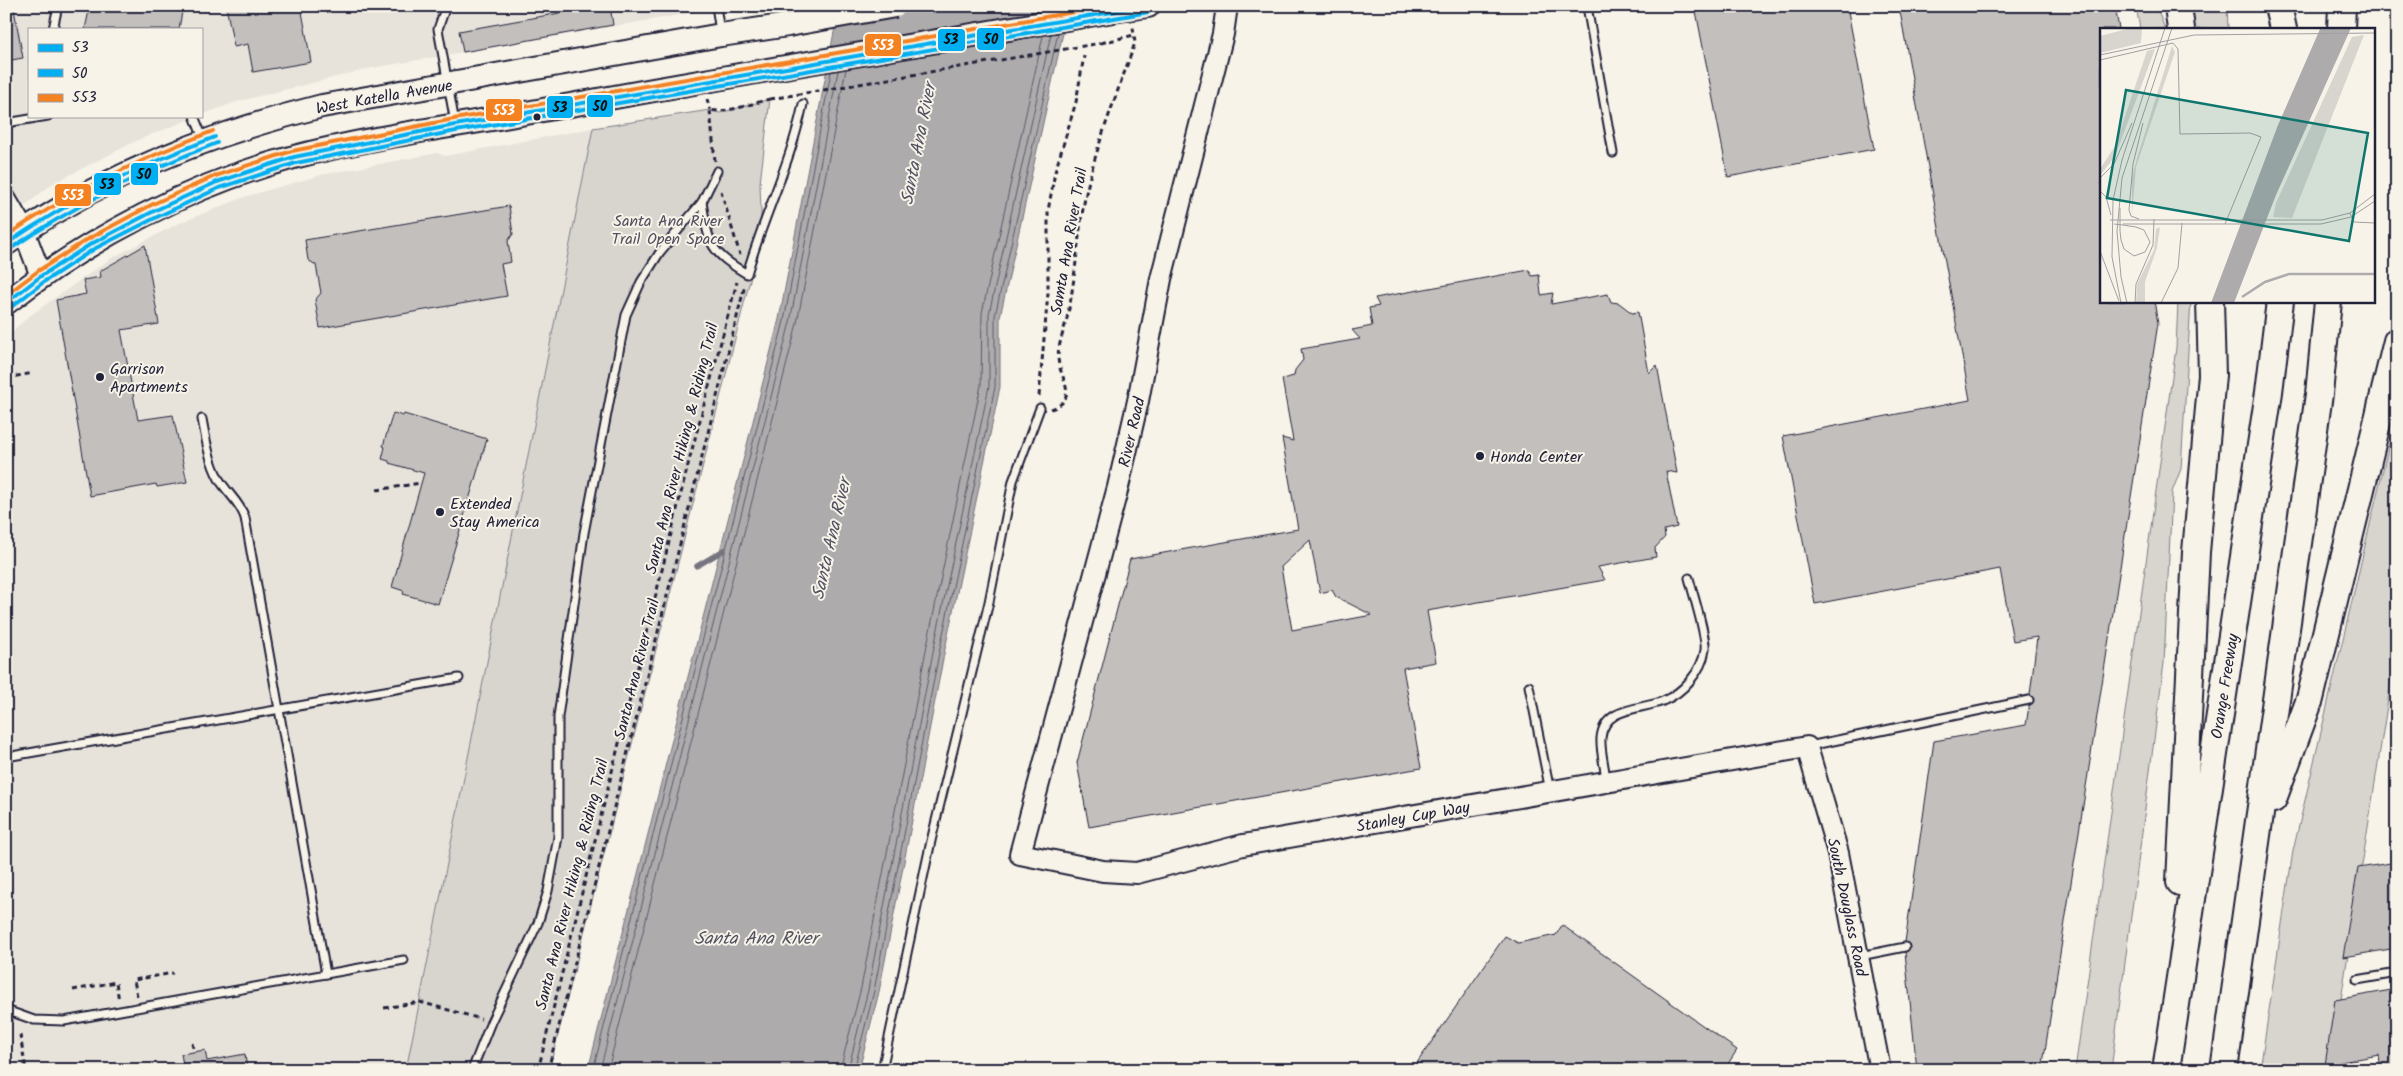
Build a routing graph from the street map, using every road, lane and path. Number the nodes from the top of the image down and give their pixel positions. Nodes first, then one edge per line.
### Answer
1 (58, 6) edge
2 (446, 6) edge
3 (716, 6) edge
4 (895, 6) edge
5 (1148, 6) edge
6 (1227, 6) edge
7 (2178, 6) edge
8 (2278, 6) edge
9 (2284, 6) edge
10 (2342, 6) edge
11 (1588, 12) dead end
12 (53, 28) edge
13 (2181, 28) edge
14 (2284, 28) edge
15 (2284, 28) edge
16 (2341, 28) edge
17 (721, 35) junction
18 (1084, 56) dead end
19 (448, 84) junction
20 (803, 104) dead end
21 (36, 118) edge
22 (195, 118) edge
23 (6, 123) edge
24 (455, 125) junction
25 (204, 141) junction
26 (1613, 153) dead end
27 (717, 171) junction
28 (6, 200) edge
29 (702, 202) junction
30 (15, 238) edge
31 (746, 274) junction
32 (41, 276) junction
33 (2210, 302) edge
34 (2280, 302) edge
35 (2328, 302) edge
36 (6, 303) edge
37 (2397, 340) edge
38 (33, 373) dead end
39 (7, 378) edge
40 (1040, 408) junction
41 (202, 419) dead end
42 (421, 483) dead end
43 (377, 490) dead end
44 (1689, 578) dead end
45 (459, 678) dead end
46 (1529, 686) dead end
47 (2029, 700) dead end
48 (280, 709) junction
49 (1807, 746) junction
50 (6, 757) edge
51 (1607, 782) junction
52 (1550, 792) junction
53 (2256, 847) junction
54 (1020, 854) joint
55 (1904, 947) dead end
56 (1859, 956) junction
57 (404, 960) dead end
58 (172, 973) dead end
59 (2397, 973) edge
60 (326, 974) junction
61 (2357, 980) dead end
62 (73, 990) dead end
63 (139, 1007) junction
64 (384, 1008) dead end
65 (6, 1010) edge
66 (121, 1011) junction
67 (491, 1022) junction
68 (2173, 1027) junction
69 (20, 1035) dead end
70 (192, 1042) dead end
71 (194, 1052) dead end
72 (26, 1070) edge
73 (472, 1070) edge
74 (538, 1070) edge
75 (548, 1070) edge
76 (882, 1070) edge
77 (1880, 1070) edge
78 (2166, 1070) edge
79 (2224, 1070) edge

1 - 12 lane
2 - 19 lane
3 - 17 lane
4 - 17 main road, West Katella Avenue, bridge
5 - 24 main road, bridge
6 - 54 main road, River Road
7 - 13 highway
8 - 14 highway
9 - 15 highway
10 - 16 highway
11 - 26 lane
17 - 19 main road, West Katella Avenue
18 - 40 path, Samta Ana River Trail
19 - 24 lane
19 - 25 main road, West Katella Avenue
20 - 31 lane
21 - 23 lane
22 - 25 lane
24 - 32 main road
25 - 30 main road, West Katella Avenue
27 - 29 lane
27 - 31 path, Samta Ana River Trail
27 - 40 path, Samta Ana River Trail, bridge
28 - 30 main road
29 - 31 lane
29 - 67 lane
30 - 32 main road
31 - 74 path, Santa Ana River Hiking & Riding Trail
31 - 75 path, Santa Ana River Trail
32 - 36 main road
33 - 68 highway
34 - 68 highway, Orange Freeway
35 - 53 highway
37 - 53 highway
38 - 39 path
40 - 76 lane
41 - 48 lane
42 - 43 path
44 - 51 lane
45 - 48 lane
46 - 52 lane
47 - 49 lane
48 - 50 lane
48 - 60 lane
49 - 51 main road, Stanley Cup Way
49 - 56 main road, South Douglass Road
51 - 52 main road, Stanley Cup Way
52 - 54 main road, Stanley Cup Way
53 - 79 highway
55 - 56 lane
56 - 77 main road, South Douglass Road
57 - 60 lane
58 - 63 path
59 - 61 lane
60 - 63 lane
62 - 66 path
63 - 66 lane
64 - 67 path
65 - 66 lane
67 - 73 lane
68 - 78 highway, Orange Freeway
69 - 72 path
70 - 71 path

